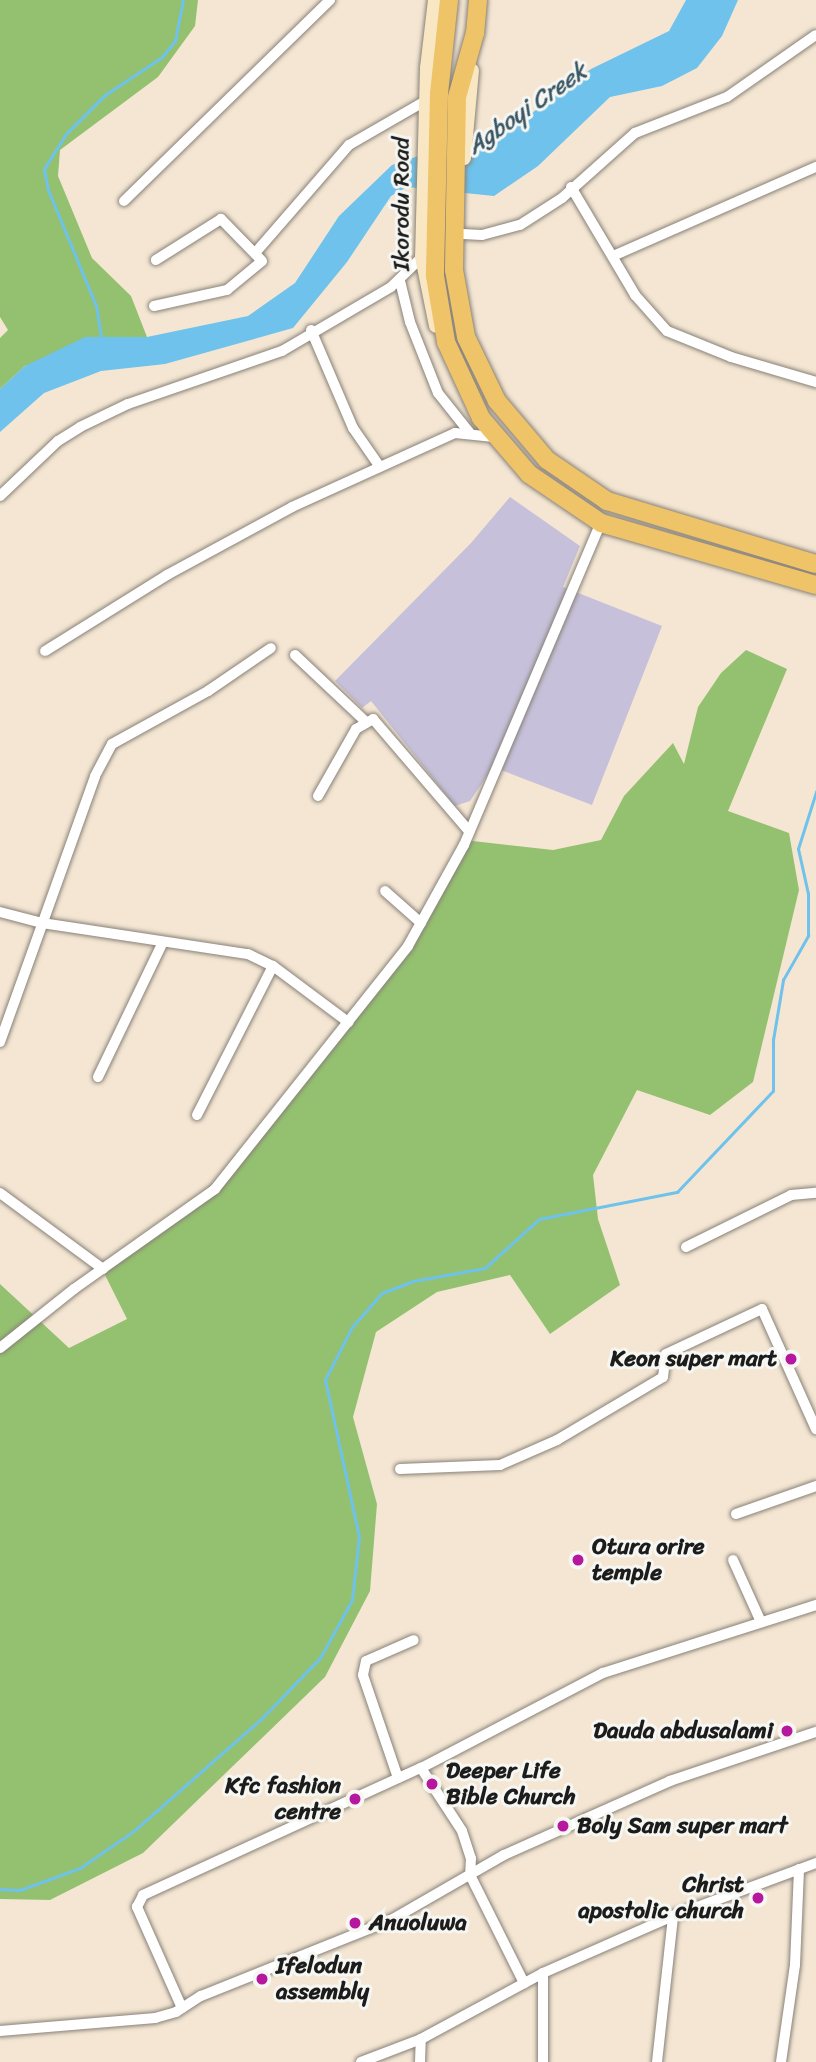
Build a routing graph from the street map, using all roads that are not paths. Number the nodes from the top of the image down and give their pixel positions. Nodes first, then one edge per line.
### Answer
1 (330, 0) edge
2 (480, 0) edge
3 (445, 1) edge
4 (816, 35) edge
5 (427, 100) junction
6 (432, 133) junction
7 (816, 167) edge
8 (571, 187) junction
9 (124, 201) dead end
10 (444, 208) junction
11 (463, 234) junction
12 (256, 252) junction
13 (613, 256) junction
14 (422, 257) junction
15 (156, 260) dead end
16 (400, 281) junction
17 (154, 306) dead end
18 (311, 330) junction
19 (477, 364) junction
20 (816, 382) edge
21 (470, 400) junction
22 (469, 432) junction
23 (495, 437) junction
24 (380, 467) junction
25 (0, 496) edge
26 (601, 523) junction
27 (689, 526) junction
28 (677, 548) junction
29 (816, 557) edge
30 (816, 565) edge
31 (816, 585) edge
32 (816, 593) edge
33 (271, 648) dead end
34 (46, 651) dead end
35 (295, 655) dead end
36 (365, 721) junction
37 (318, 796) dead end
38 (469, 831) junction
39 (385, 891) dead end
40 (0, 912) edge
41 (42, 923) junction
42 (421, 923) junction
43 (162, 944) junction
44 (273, 966) junction
45 (348, 1022) junction
46 (0, 1042) edge
47 (98, 1077) dead end
48 (197, 1115) dead end
49 (0, 1193) edge
50 (816, 1194) edge
51 (686, 1247) dead end
52 (103, 1269) junction
53 (0, 1348) edge
54 (816, 1429) edge
55 (400, 1469) dead end
56 (816, 1486) edge
57 (736, 1514) dead end
58 (733, 1560) dead end
59 (816, 1605) edge
60 (761, 1622) junction
61 (414, 1640) dead end
62 (816, 1732) edge
63 (421, 1768) junction
64 (398, 1777) junction
65 (815, 1866) edge
66 (800, 1869) junction
67 (470, 1875) junction
68 (673, 1916) junction
69 (543, 1973) junction
70 (524, 1983) junction
71 (182, 2008) junction
72 (0, 2031) edge
73 (421, 2039) junction
74 (361, 2062) edge
75 (420, 2062) edge
76 (543, 2062) edge
77 (657, 2062) edge
78 (781, 2062) edge

1 - 9 street
2 - 10 highway, Ikorodu Road
3 - 5 street, Ikorodu Road
3 - 6 highway, Ikorodu Road
4 - 8 street
5 - 6 street, Ikorodu Road
5 - 12 street
6 - 10 highway, Ikorodu Road
7 - 13 street
8 - 11 street
8 - 13 street
10 - 11 street, Ikorodu Road
10 - 14 street, Ikorodu Road
10 - 19 highway, Ikorodu Road
10 - 21 highway, Ikorodu Road
11 - 19 street, Ikorodu Road
12 - 15 street
12 - 17 street
13 - 20 street
14 - 16 street
14 - 21 street, Ikorodu Road
16 - 18 street
16 - 22 street
18 - 24 street
18 - 25 street
19 - 27 highway, Ikorodu Road
21 - 23 highway, Ikorodu Road
22 - 23 street
22 - 24 street
23 - 26 highway, Ikorodu Road
24 - 34 street
26 - 28 highway, Ikorodu Road
26 - 38 street
27 - 29 highway, Ikorodu Road
27 - 30 highway, Ikorodu Road
28 - 31 highway, Ikorodu Road
28 - 32 highway, Ikorodu Road
33 - 41 street
35 - 36 street
36 - 37 street
36 - 38 street
38 - 42 street
39 - 42 street
40 - 41 street
41 - 43 street
41 - 46 street
42 - 45 street
43 - 44 street
43 - 47 street
44 - 45 street
44 - 48 street
45 - 52 street
49 - 52 street
50 - 51 street
52 - 53 street
54 - 55 street
56 - 57 street
58 - 60 street
59 - 60 street
60 - 63 street
61 - 64 street
62 - 67 street
63 - 64 street
63 - 67 street
64 - 71 street
65 - 66 street
66 - 68 street
66 - 78 street
67 - 70 street
67 - 71 street
68 - 69 street
68 - 77 street
69 - 70 street
69 - 76 street
70 - 73 street
71 - 72 street
73 - 74 street
73 - 75 street

